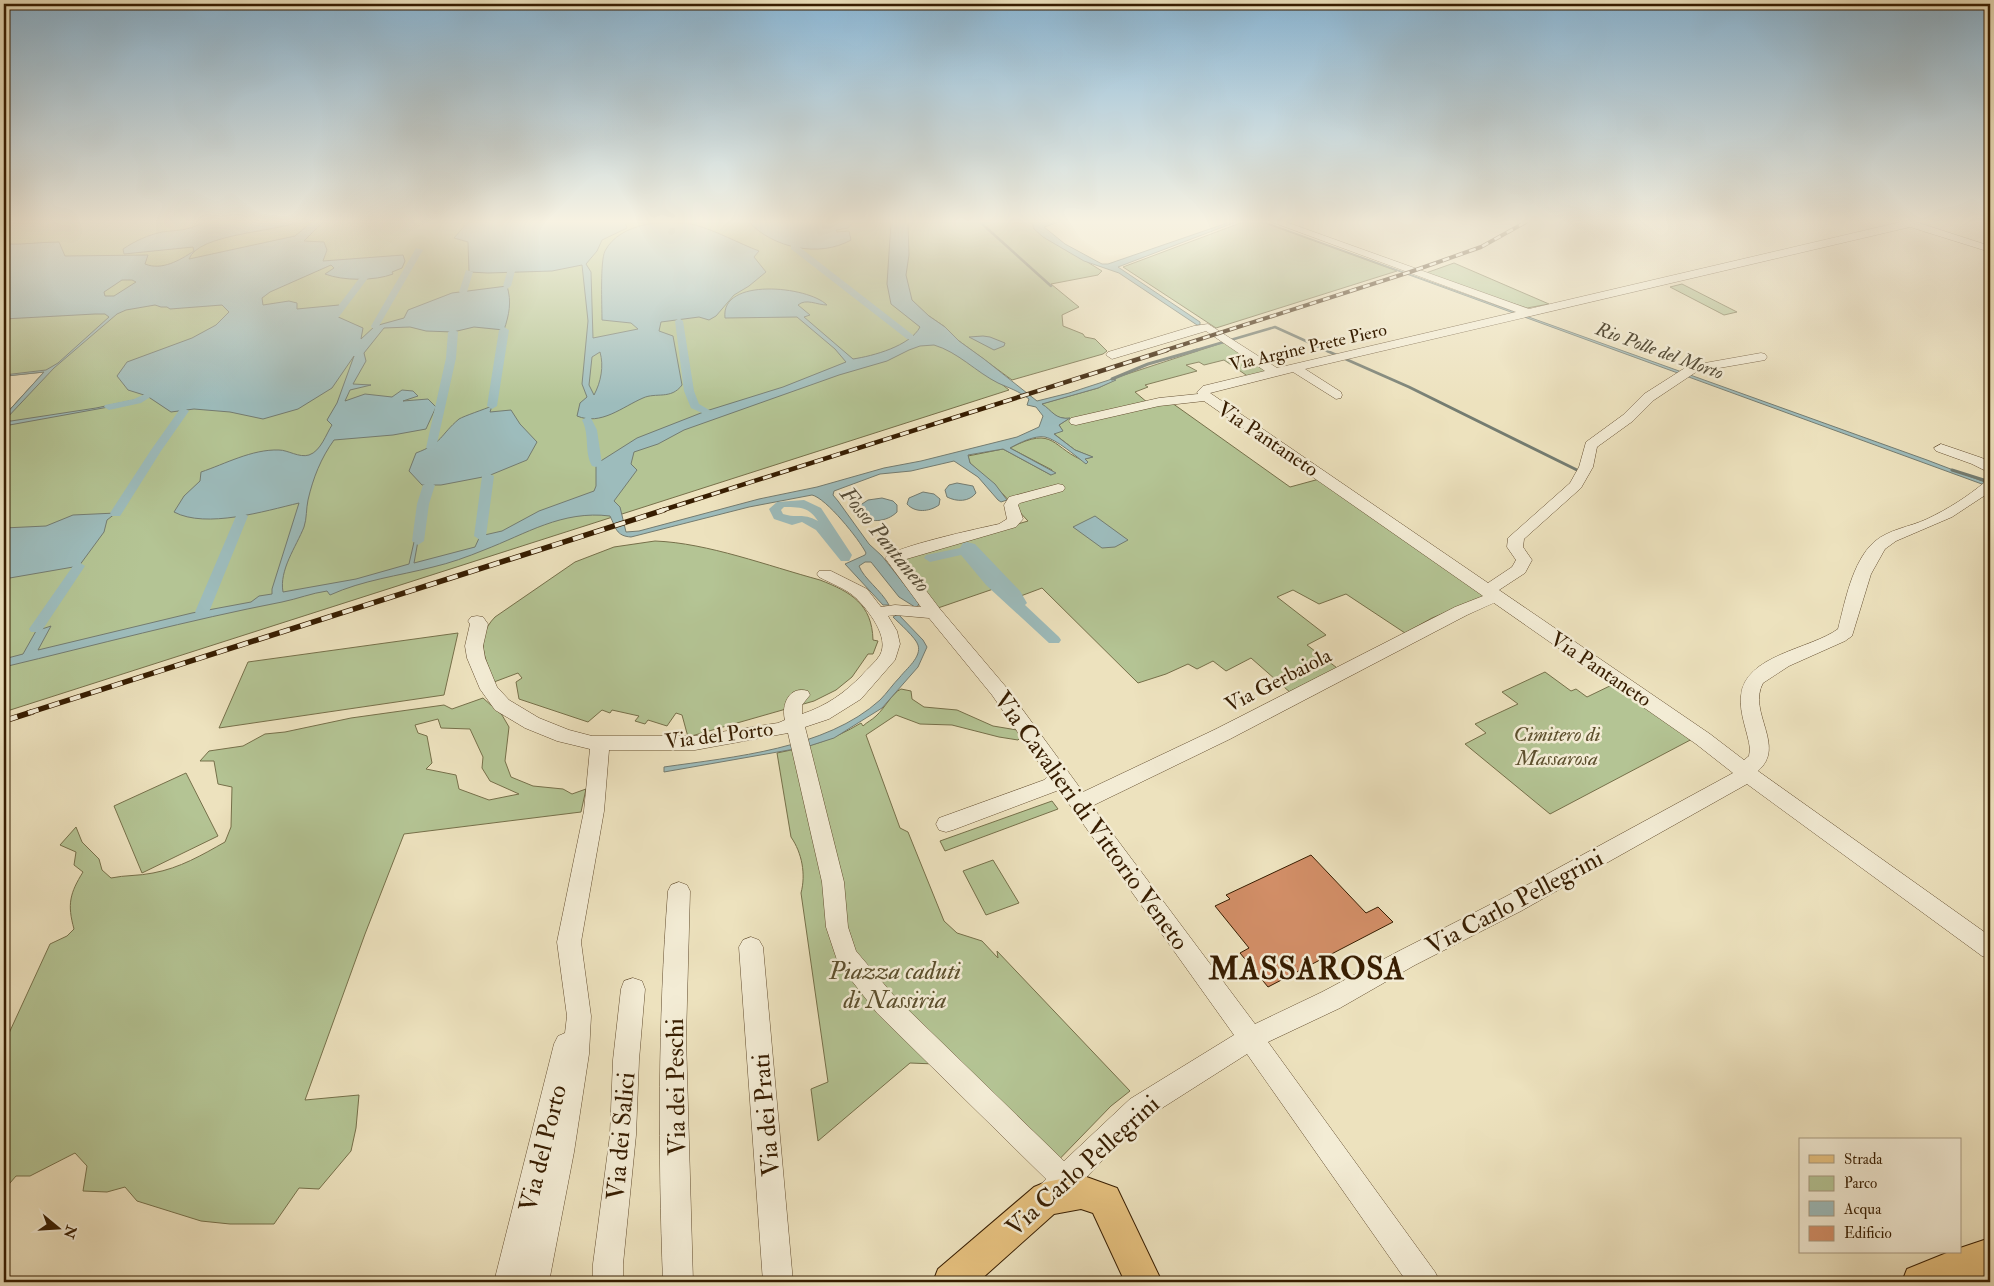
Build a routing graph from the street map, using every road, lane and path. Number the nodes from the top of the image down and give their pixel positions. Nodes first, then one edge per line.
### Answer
1 (1439, 282) edge
2 (1661, 282) edge
3 (1525, 314) junction
4 (1112, 355) dead end
5 (1761, 357) dead end
6 (1294, 368) junction
7 (1276, 373) junction
8 (1336, 395) dead end
9 (1207, 397) junction
10 (1076, 422) dead end
11 (1941, 448) dead end
12 (1990, 469) edge
13 (1989, 486) edge
14 (1058, 488) dead end
15 (825, 574) dead end
16 (1493, 593) junction
17 (877, 613) junction
18 (934, 613) junction
19 (478, 621) dead end
20 (801, 695) dead end
21 (797, 731) junction
22 (600, 744) junction
23 (1746, 772) junction
24 (1060, 777) junction
25 (1079, 803) junction
26 (946, 824) dead end
27 (679, 891) dead end
28 (751, 947) dead end
29 (1990, 949) edge
30 (633, 989) dead end
31 (579, 1016) junction
32 (1251, 1038) junction
33 (1050, 1184) junction
34 (1990, 1256) edge
35 (509, 1282) edge
36 (534, 1282) edge
37 (608, 1282) edge
38 (678, 1282) edge
39 (778, 1282) edge
40 (952, 1282) edge
41 (1144, 1282) edge
42 (1425, 1282) edge
43 (1920, 1282) edge

1 - 3 street
2 - 3 street, Via Argine Prete Piero
3 - 6 street, Via Argine Prete Piero
4 - 7 street
5 - 16 street, Via Gerbaiola
6 - 7 street, Via Argine Prete Piero
6 - 8 street
7 - 9 street, Via Argine Prete Piero
9 - 10 street
9 - 16 street, Via Pantaneto
11 - 12 street
13 - 23 street
14 - 18 street, Via Cavalieri di Vittorio Veneto
15 - 17 street, Via del Porto
16 - 23 street, Via Pantaneto
16 - 25 street, Via Gerbaiola
17 - 18 street
17 - 21 street, Via del Porto
18 - 24 street, Via Cavalieri di Vittorio Veneto
19 - 22 street, Via del Porto
20 - 21 street
21 - 22 street, Via del Porto
21 - 33 street
22 - 31 street, Via del Porto
23 - 29 street, Via Pantaneto
23 - 32 street, Via Carlo Pellegrini
24 - 25 street, Via Cavalieri di Vittorio Veneto
24 - 26 street
25 - 32 street, Via Cavalieri di Vittorio Veneto
27 - 38 street, Via dei Peschi
28 - 39 street, Via dei Prati
30 - 37 street, Via dei Salici
31 - 35 street, Via del Porto
31 - 36 street, Via del Porto
32 - 33 street, Via Carlo Pellegrini
32 - 42 street, Via Cavalieri di Vittorio Veneto
33 - 40 main road, Via Carlo Pellegrini
33 - 41 main road
34 - 43 main road

